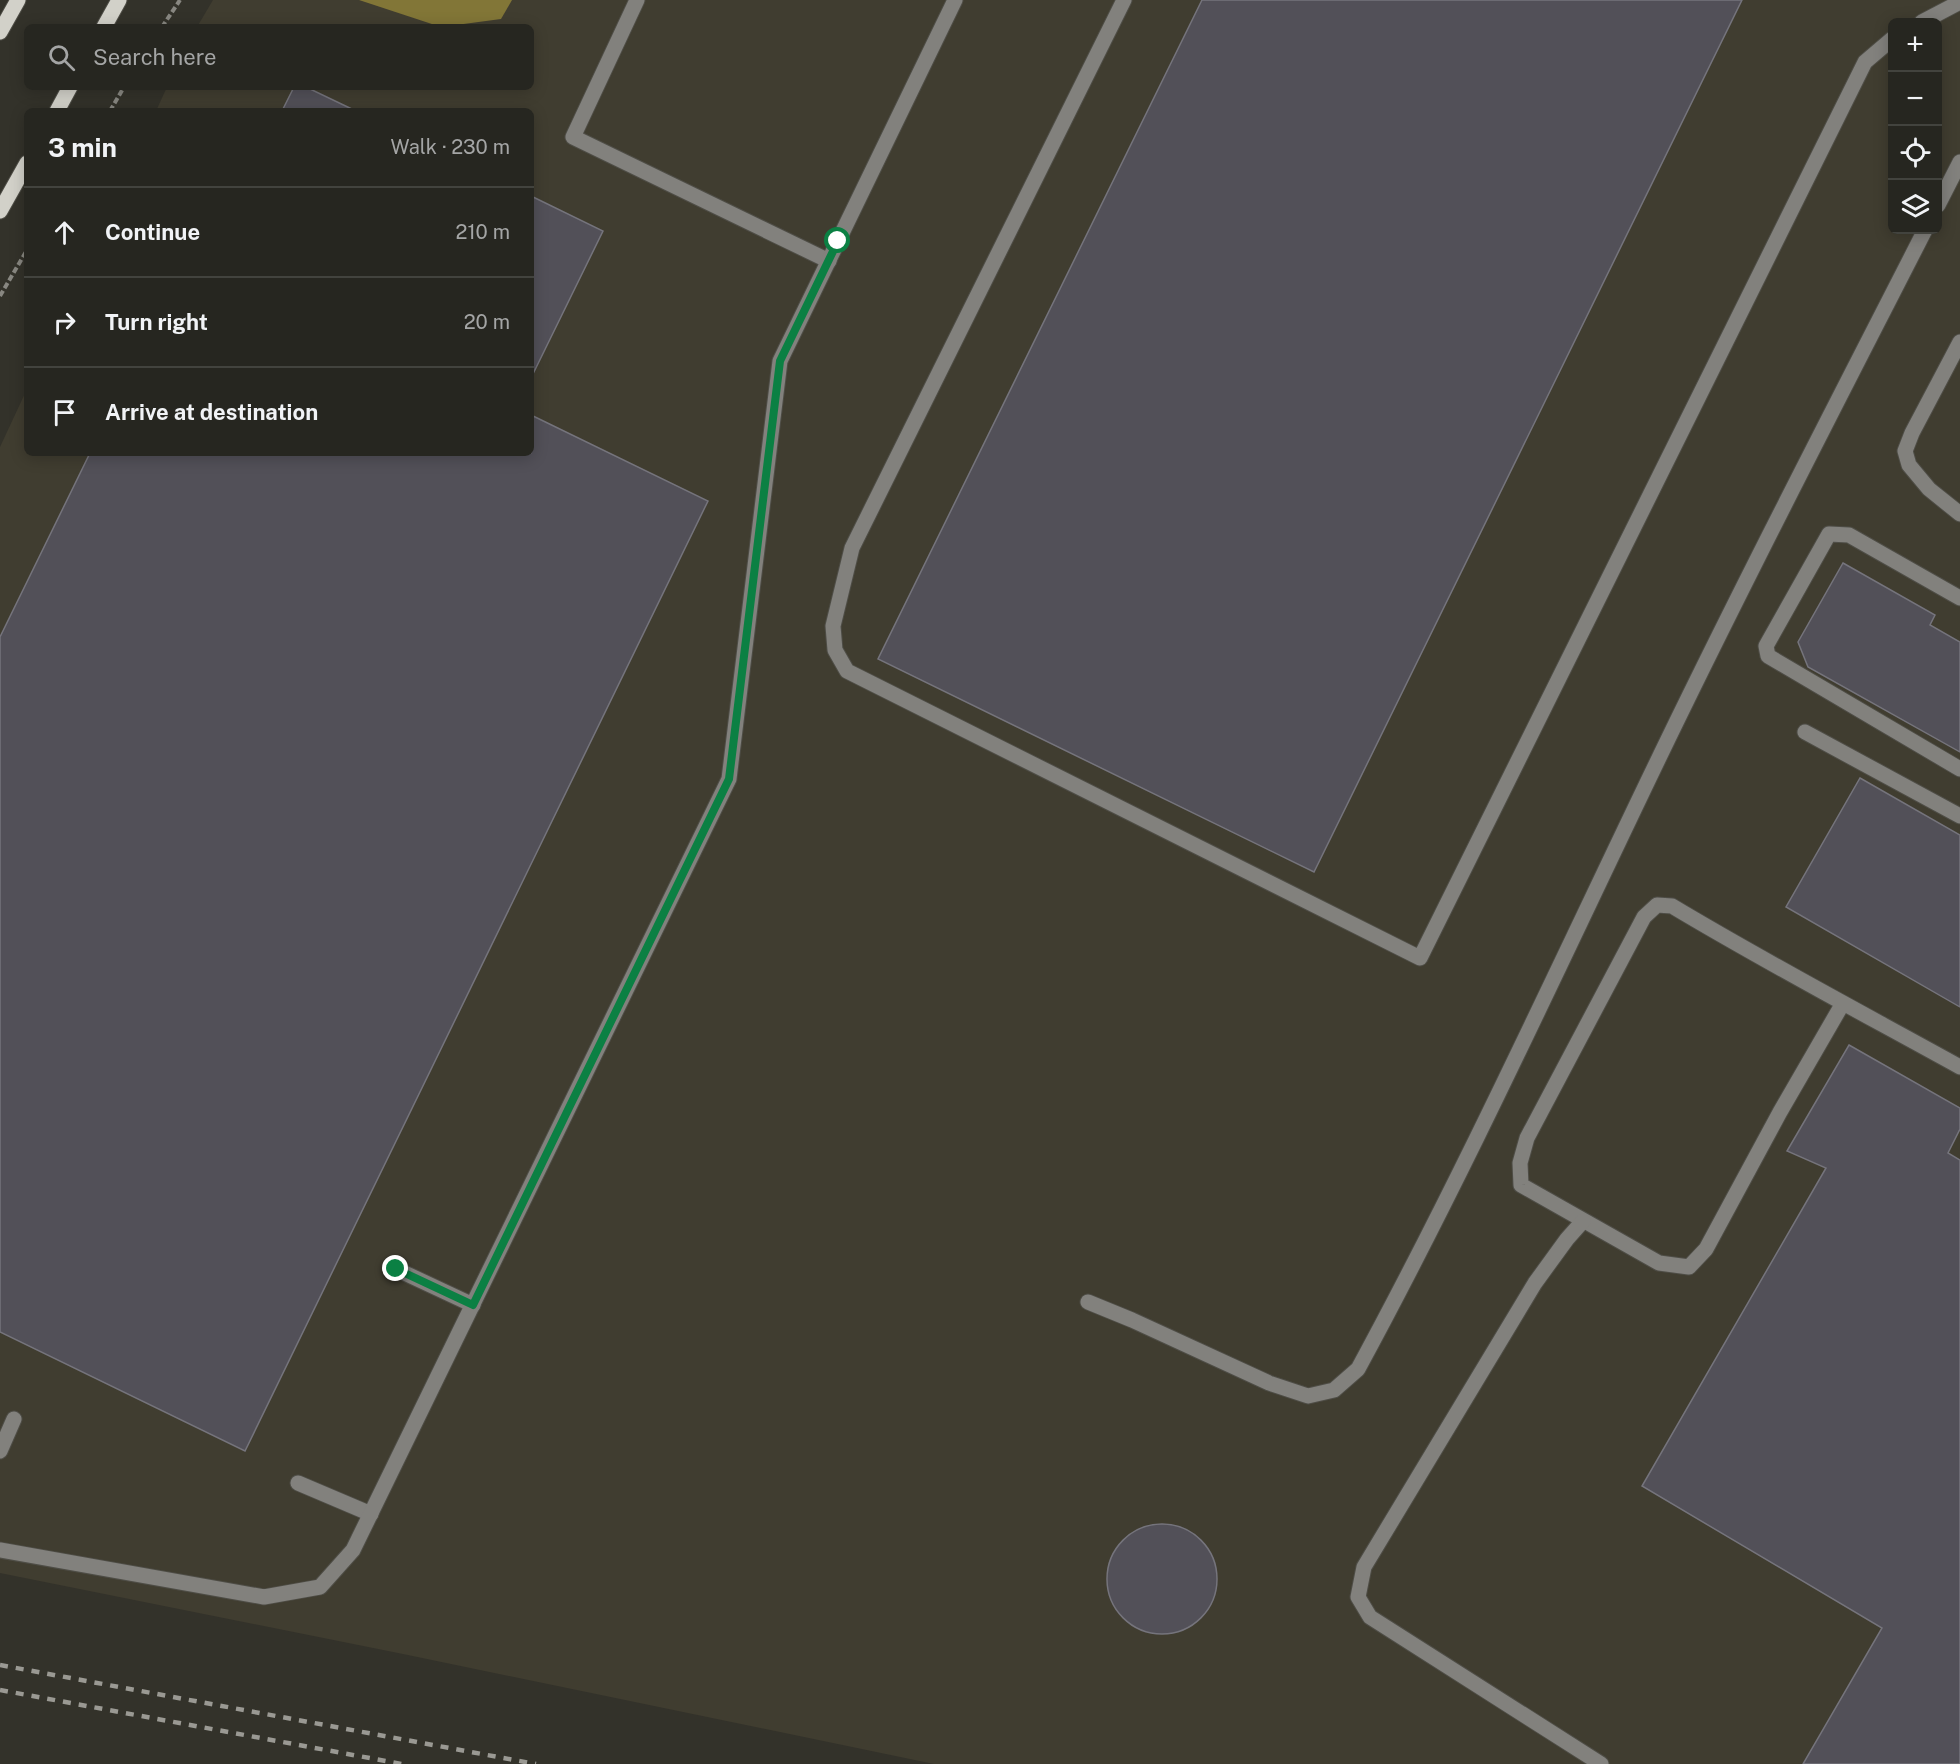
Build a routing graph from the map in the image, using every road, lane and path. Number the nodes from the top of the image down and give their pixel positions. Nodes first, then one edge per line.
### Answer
1 (18, 0) edge
2 (119, 0) edge
3 (180, 0) edge
4 (637, 0) edge
5 (955, 0) edge
6 (1124, 0) edge
7 (1960, 2) edge
8 (1930, 18) edge
9 (106, 24) edge
10 (164, 24) edge
11 (0, 32) edge
12 (1888, 43) edge
13 (68, 90) edge
14 (122, 90) edge
15 (59, 108) edge
16 (112, 108) edge
17 (1960, 162) edge
18 (24, 168) edge
19 (1942, 197) edge
20 (0, 211) edge
21 (1923, 234) edge
22 (24, 255) edge
23 (829, 261) junction
24 (0, 296) edge
25 (1960, 342) edge
26 (1960, 514) edge
27 (1960, 598) edge
28 (1805, 732) dead end
29 (1960, 769) edge
30 (1960, 816) edge
31 (1843, 1003) junction
32 (1960, 1067) edge
33 (1583, 1221) junction
34 (396, 1269) dead end
35 (1088, 1302) dead end
36 (473, 1305) junction
37 (14, 1419) dead end
38 (0, 1451) edge
39 (297, 1483) dead end
40 (371, 1514) junction
41 (0, 1550) edge
42 (1601, 1764) edge

1 - 11 main road
2 - 9 main road
3 - 10 path
4 - 23 lane
5 - 23 lane
6 - 12 lane
7 - 8 lane
13 - 15 main road
14 - 16 path
17 - 19 lane
18 - 20 main road
21 - 35 lane
22 - 24 path
23 - 36 lane
25 - 26 lane
27 - 29 lane
28 - 30 lane
31 - 32 lane
31 - 33 lane
31 - 33 lane
33 - 42 lane
34 - 36 lane
36 - 40 lane
37 - 38 lane
39 - 40 lane
40 - 41 lane

